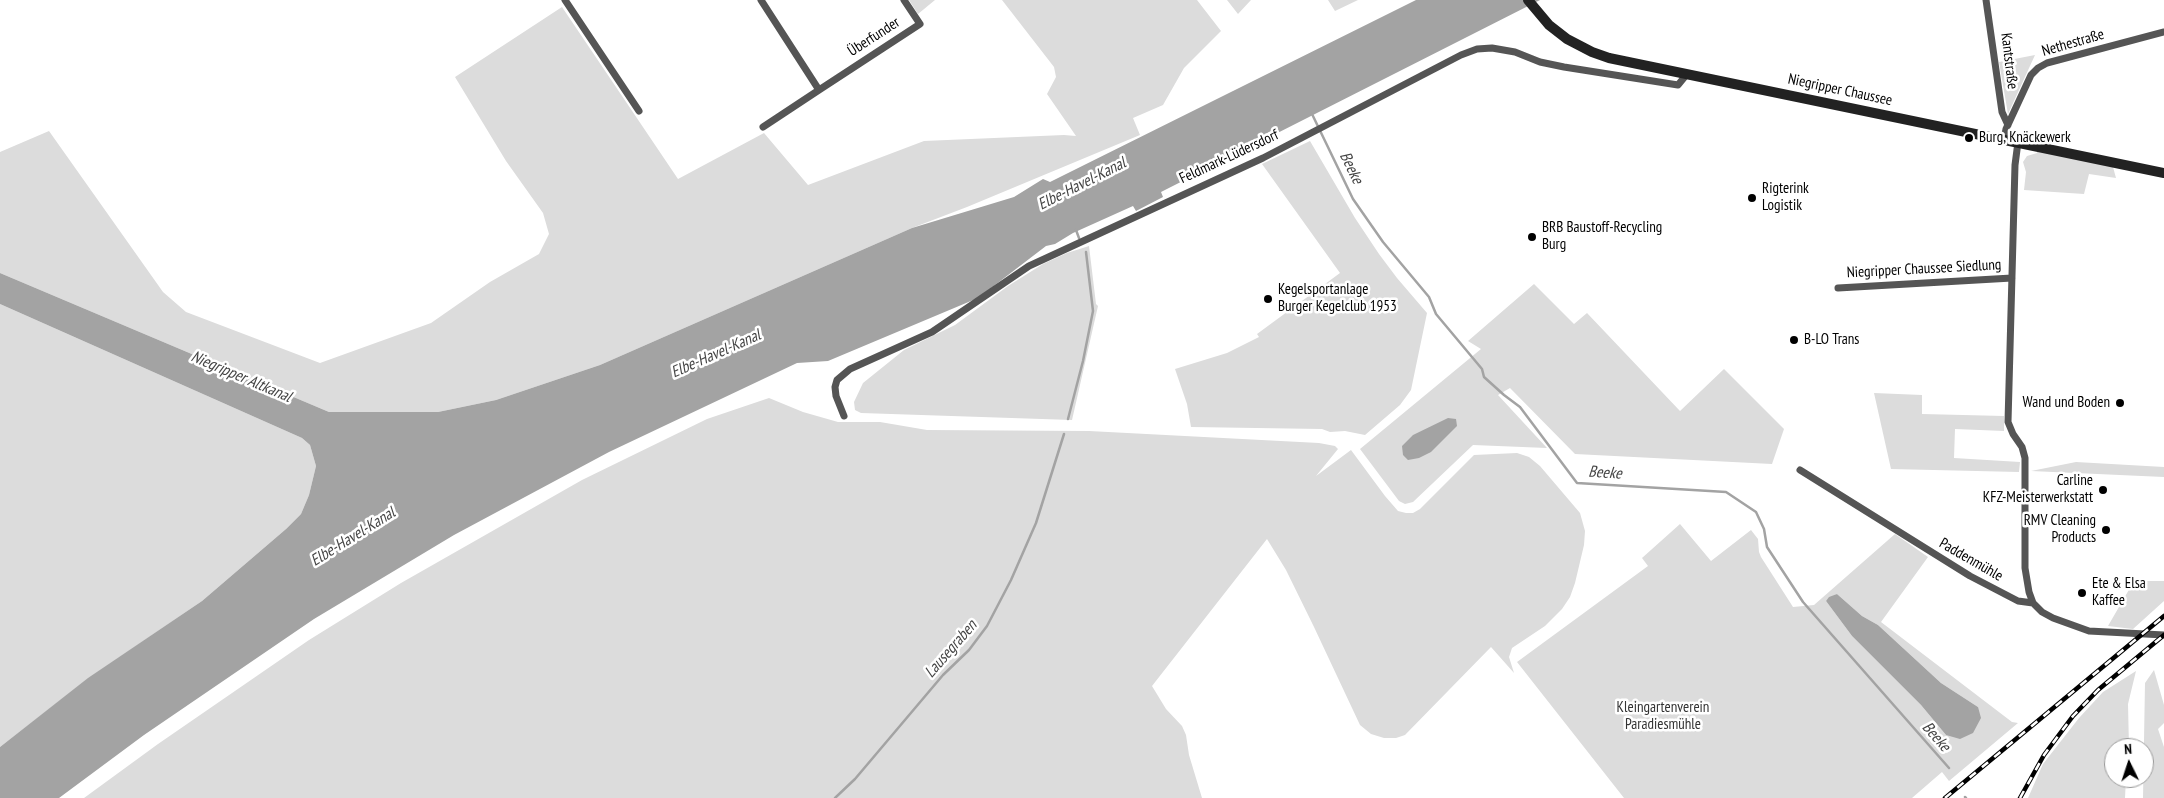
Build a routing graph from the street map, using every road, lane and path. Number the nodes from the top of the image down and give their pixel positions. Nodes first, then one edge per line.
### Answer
1 (565, 0) edge
2 (761, 0) edge
3 (904, 0) edge
4 (1528, 0) edge
5 (1986, 0) edge
6 (2164, 32) edge
7 (1687, 74) junction
8 (819, 90) junction
9 (639, 111) dead end
10 (2008, 125) junction
11 (763, 127) dead end
12 (2004, 140) junction
13 (2018, 142) junction
14 (2164, 172) edge
15 (2012, 278) junction
16 (1838, 288) dead end
17 (844, 416) dead end
18 (1800, 470) dead end
19 (2034, 603) junction
20 (2164, 635) edge

1 - 9 street
2 - 8 street
3 - 8 street, Überfunder
4 - 7 main road, Niegripper Chaussee
5 - 10 street, Kantstraße
6 - 10 street, Nethestraße
7 - 12 main road, Niegripper Chaussee
7 - 17 street, Feldmark-Lüdersdorf
8 - 11 street, Überfunder
10 - 12 street, Nethestraße
12 - 13 main road, Niegripper Chaussee
13 - 14 main road, Niegripper Chaussee
13 - 15 street, Niegripper Chaussee Siedlung
15 - 16 street, Niegripper Chaussee Siedlung
15 - 19 street, Niegripper Chaussee Siedlung
18 - 19 street, Paddenmühle
19 - 20 street, Paddenmühle

